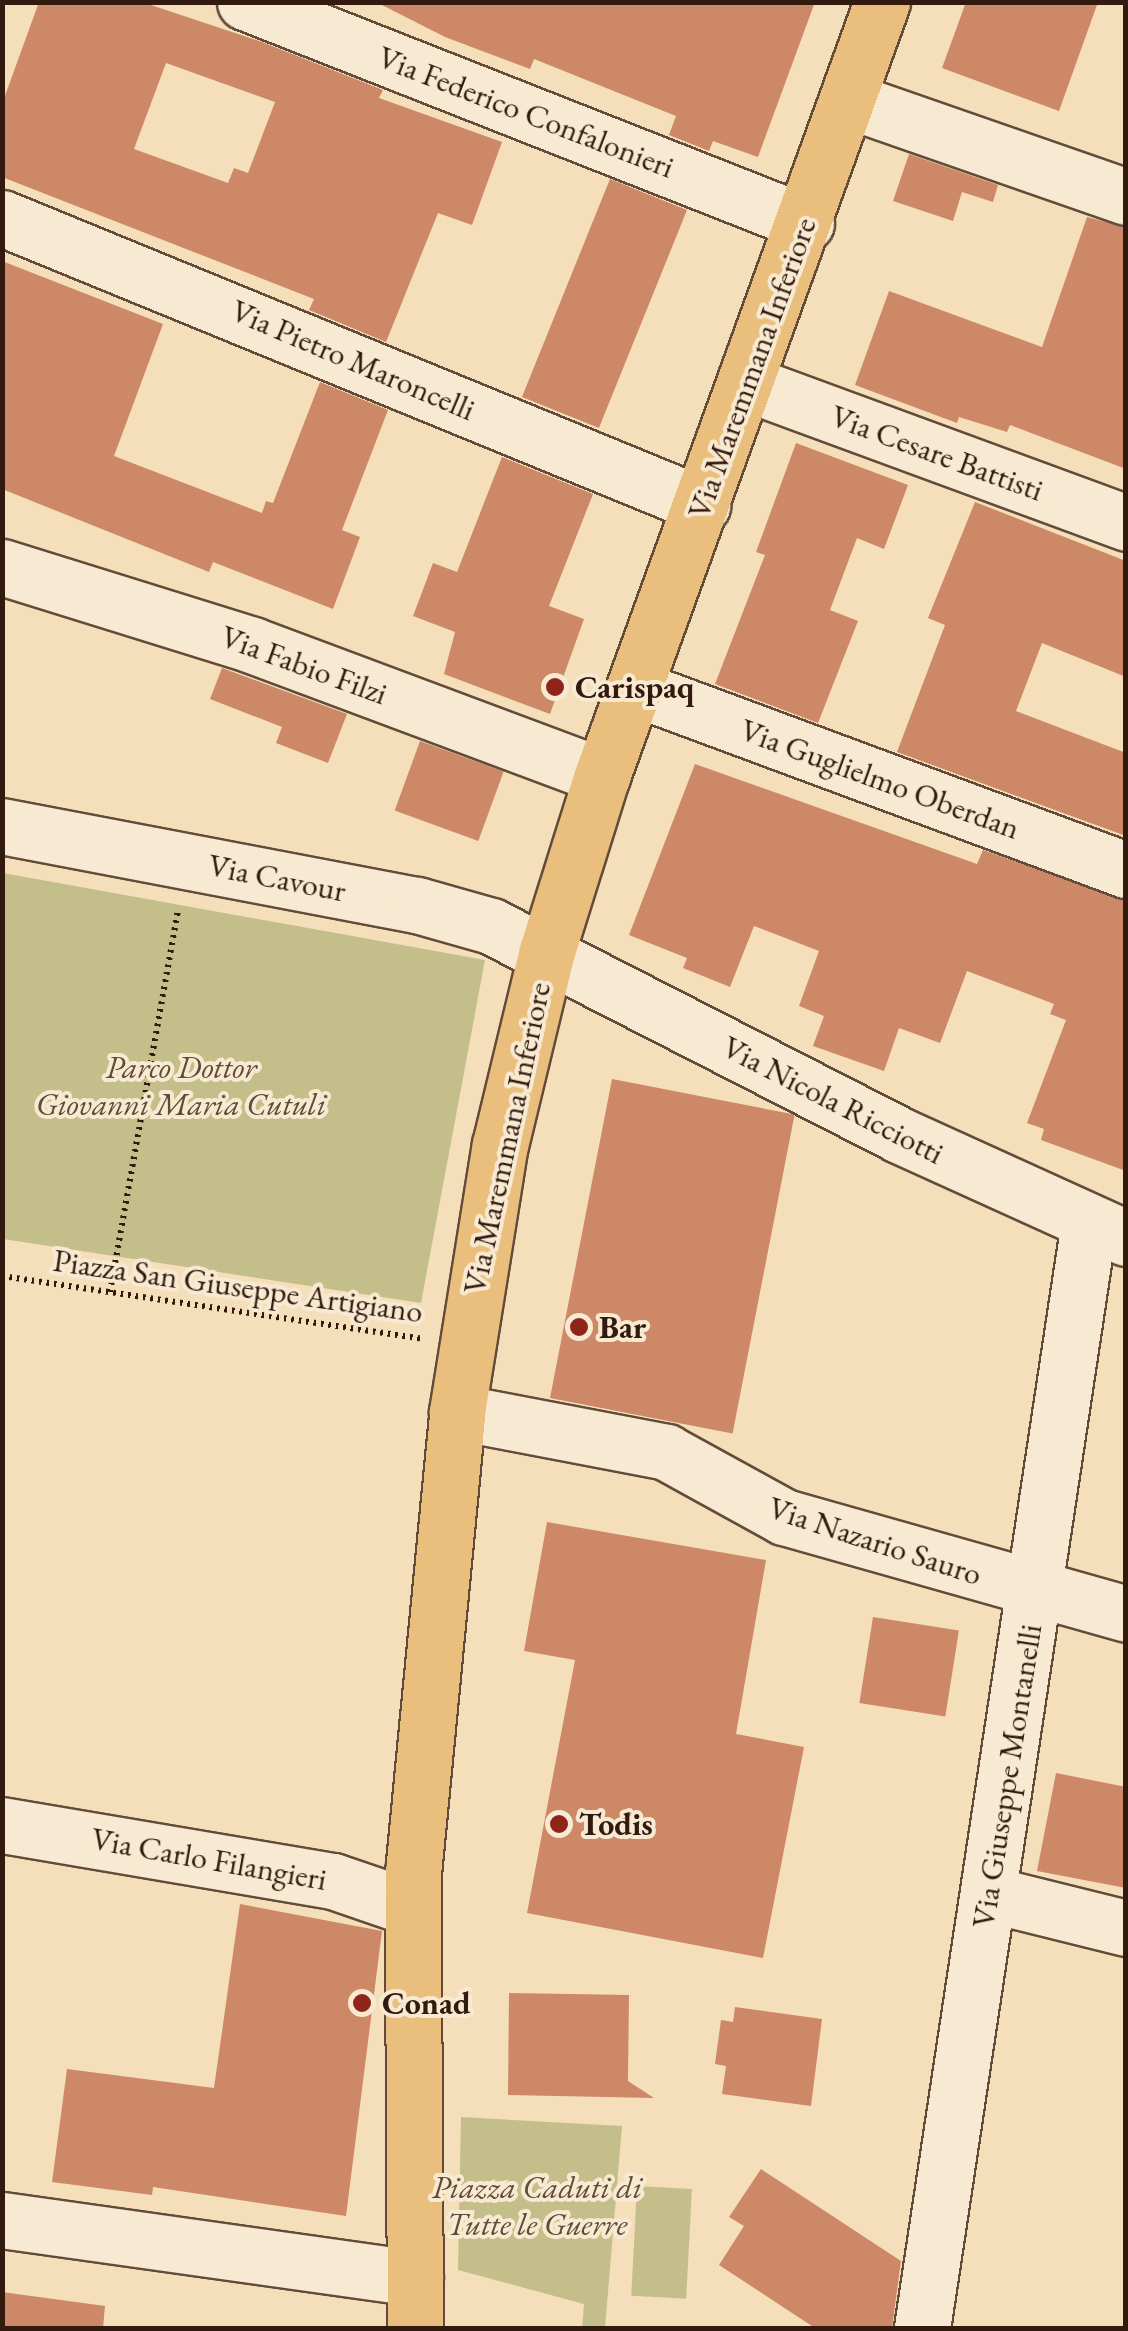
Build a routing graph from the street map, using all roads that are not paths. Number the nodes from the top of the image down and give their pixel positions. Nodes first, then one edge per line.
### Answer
1 (245, 2) edge
2 (882, 2) edge
3 (848, 100) junction
4 (1126, 196) edge
5 (2, 218) edge
6 (806, 223) junction
7 (748, 384) junction
8 (702, 505) junction
9 (1126, 523) edge
10 (2, 567) edge
11 (635, 688) junction
12 (602, 776) junction
13 (2, 826) edge
14 (1126, 870) edge
15 (546, 950) junction
16 (1107, 1231) edge
17 (457, 1412) junction
18 (1035, 1591) junction
19 (1126, 1614) edge
20 (2, 1825) edge
21 (988, 1894) junction
22 (412, 1908) junction
23 (1126, 1928) edge
24 (2, 2220) edge
25 (415, 2304) edge
26 (922, 2328) edge

1 - 6 street, Via Federico Confalonieri
2 - 3 main road, Via Maremmana Inferiore
3 - 4 street
3 - 6 main road, Via Maremmana Inferiore
5 - 8 street, Via Pietro Maroncelli
6 - 7 main road, Via Maremmana Inferiore
7 - 8 main road, Via Maremmana Inferiore
7 - 9 street, Via Cesare Battisti
8 - 11 main road, Via Maremmana Inferiore
10 - 12 street, Via Fabio Filzi
11 - 12 main road, Via Maremmana Inferiore
11 - 14 street, Via Guglielmo Oberdan
12 - 15 main road, Via Maremmana Inferiore
13 - 15 street, Via Cavour
15 - 16 street, Via Nicola Ricciotti
15 - 17 main road, Via Maremmana Inferiore
16 - 18 street, Via Giuseppe Montanelli
17 - 18 street, Via Nazario Sauro
17 - 22 main road, Via Maremmana Inferiore
18 - 19 street, Via Nazario Sauro
18 - 21 street, Via Giuseppe Montanelli
20 - 22 street, Via Carlo Filangieri
21 - 23 street
21 - 26 street, Via Giuseppe Montanelli
22 - 25 main road, Via Maremmana Inferiore
24 - 25 street

